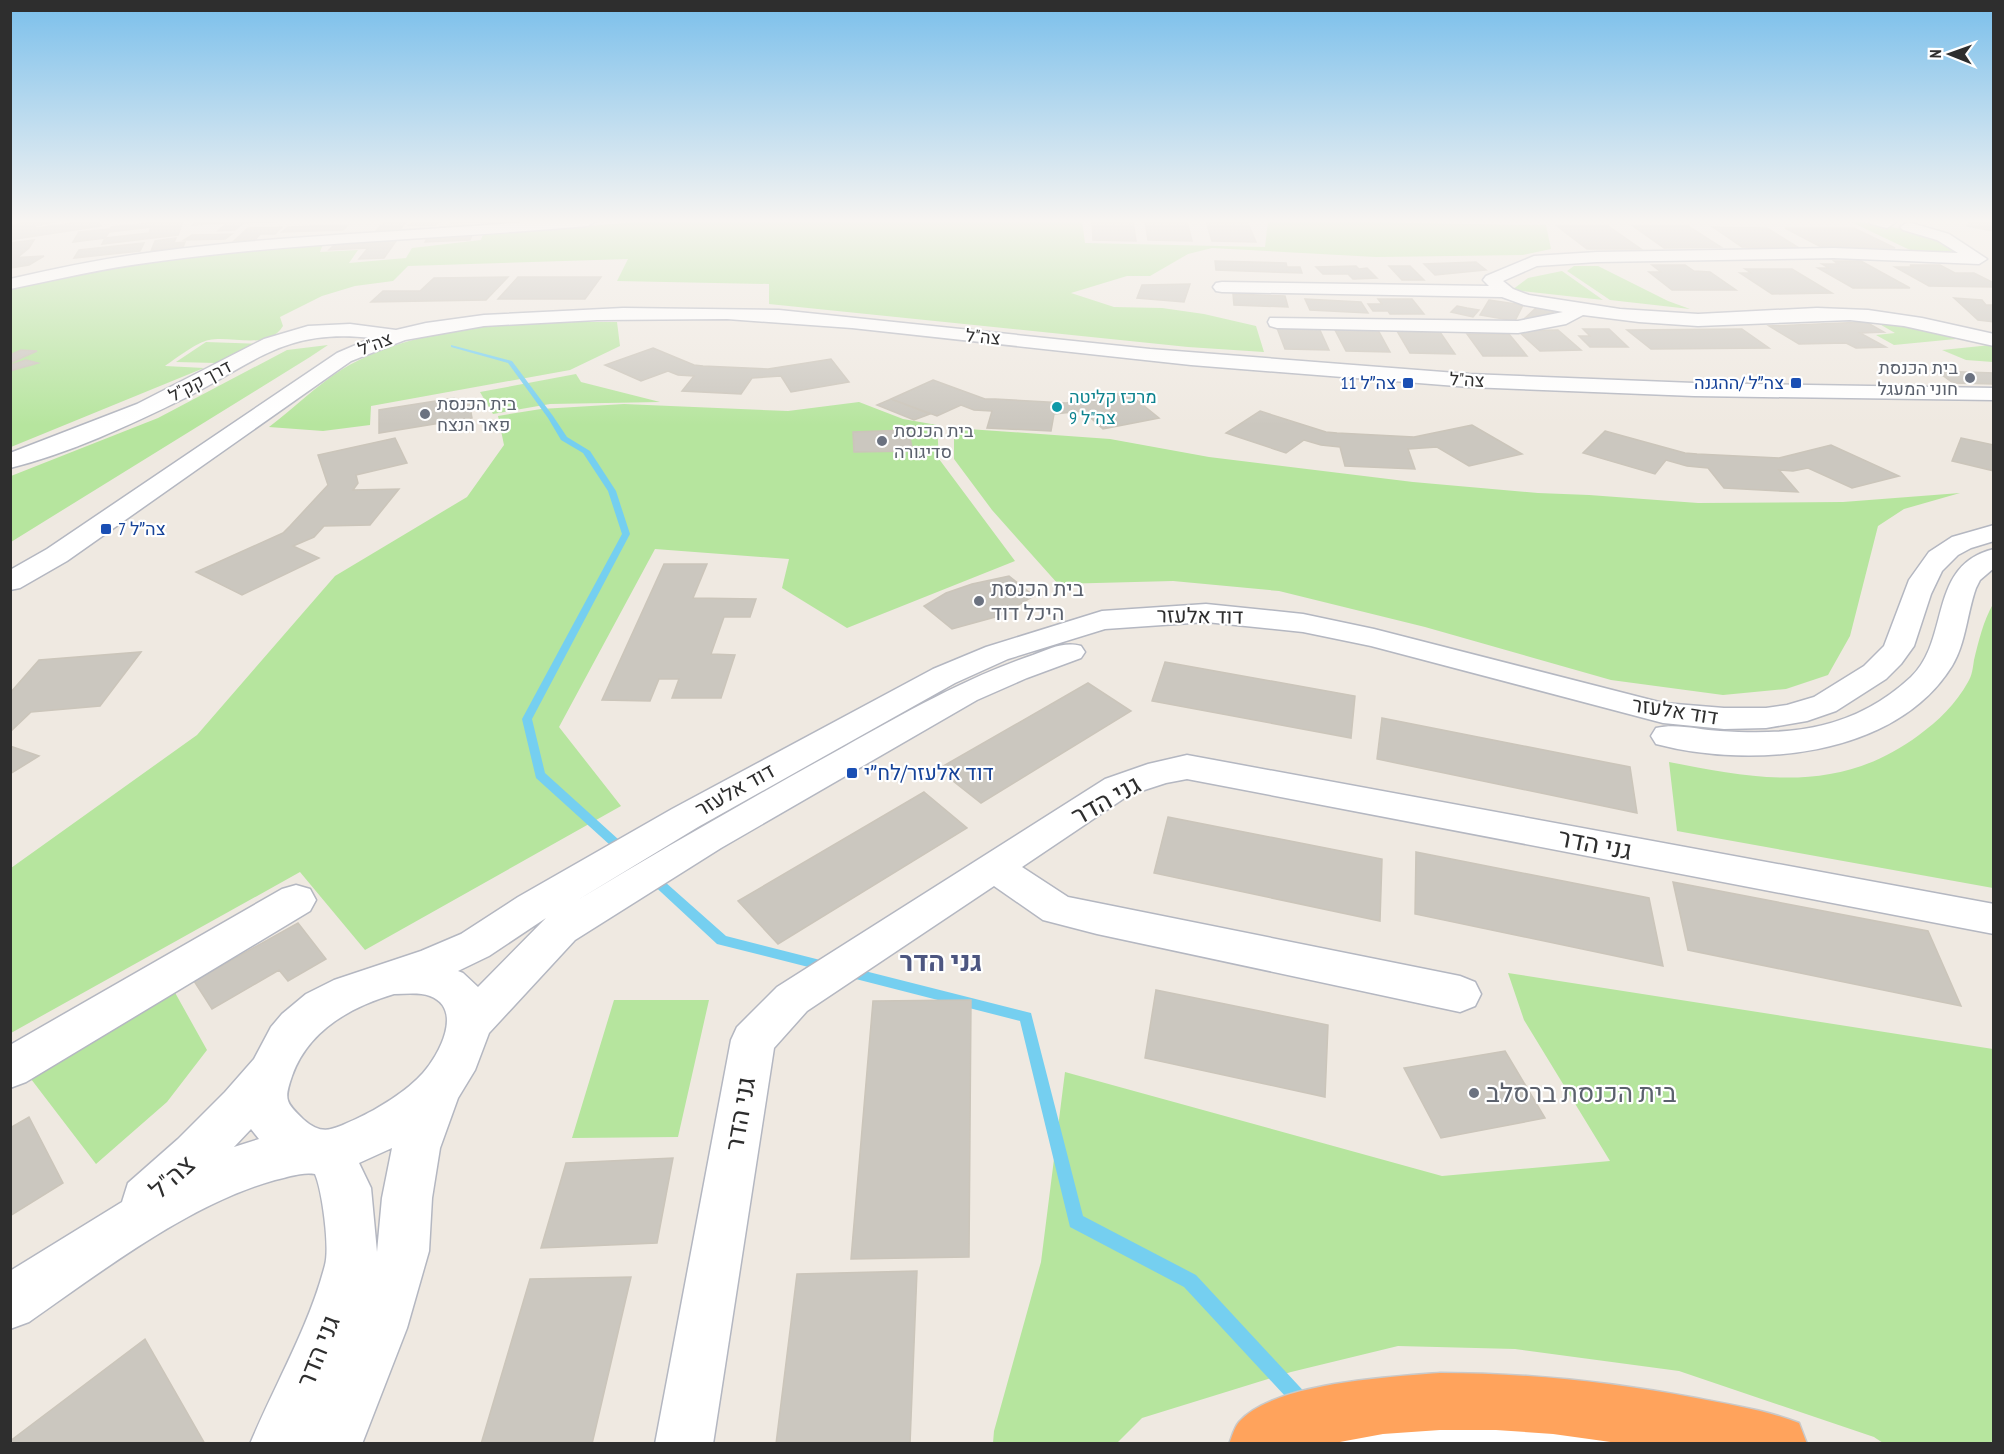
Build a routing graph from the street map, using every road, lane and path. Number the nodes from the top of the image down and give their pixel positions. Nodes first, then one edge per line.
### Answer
1 (1326, 289) edge
2 (1499, 289) edge
3 (1502, 292) junction
4 (1582, 310) junction
5 (1278, 322) dead end
6 (395, 335) junction
7 (1994, 340) edge
8 (1994, 394) edge
9 (10, 460) edge
10 (1994, 533) edge
11 (1994, 557) edge
12 (10, 582) edge
13 (995, 868) junction
14 (296, 900) dead end
15 (1994, 919) edge
16 (393, 977) junction
17 (1460, 994) dead end
18 (470, 1024) junction
19 (10, 1068) edge
20 (272, 1071) junction
21 (439, 1088) junction
22 (317, 1151) junction
23 (60, 1270) junction
24 (10, 1303) edge
25 (279, 1443) edge
26 (333, 1443) edge
27 (684, 1443) edge
28 (1258, 1443) edge
29 (1363, 1443) edge
30 (1612, 1443) edge
31 (1778, 1443) edge

1 - 3 street
2 - 3 street
3 - 4 street
4 - 5 street
4 - 7 street
6 - 8 street, צה"ל
6 - 9 street, דרך קק"ל
6 - 12 street, צה"ל
10 - 16 street, דוד אלעזר
11 - 18 street, דוד אלעזר
13 - 15 street, גני הדר
13 - 17 street
13 - 27 street, גני הדר
14 - 19 street
16 - 18 street
16 - 20 street
18 - 21 street
20 - 22 street
20 - 23 street, צה"ל
21 - 22 street
21 - 26 street
22 - 23 street, צה"ל
22 - 25 street, גני הדר
23 - 24 street, צה"ל
28 - 31 highway
29 - 30 street

